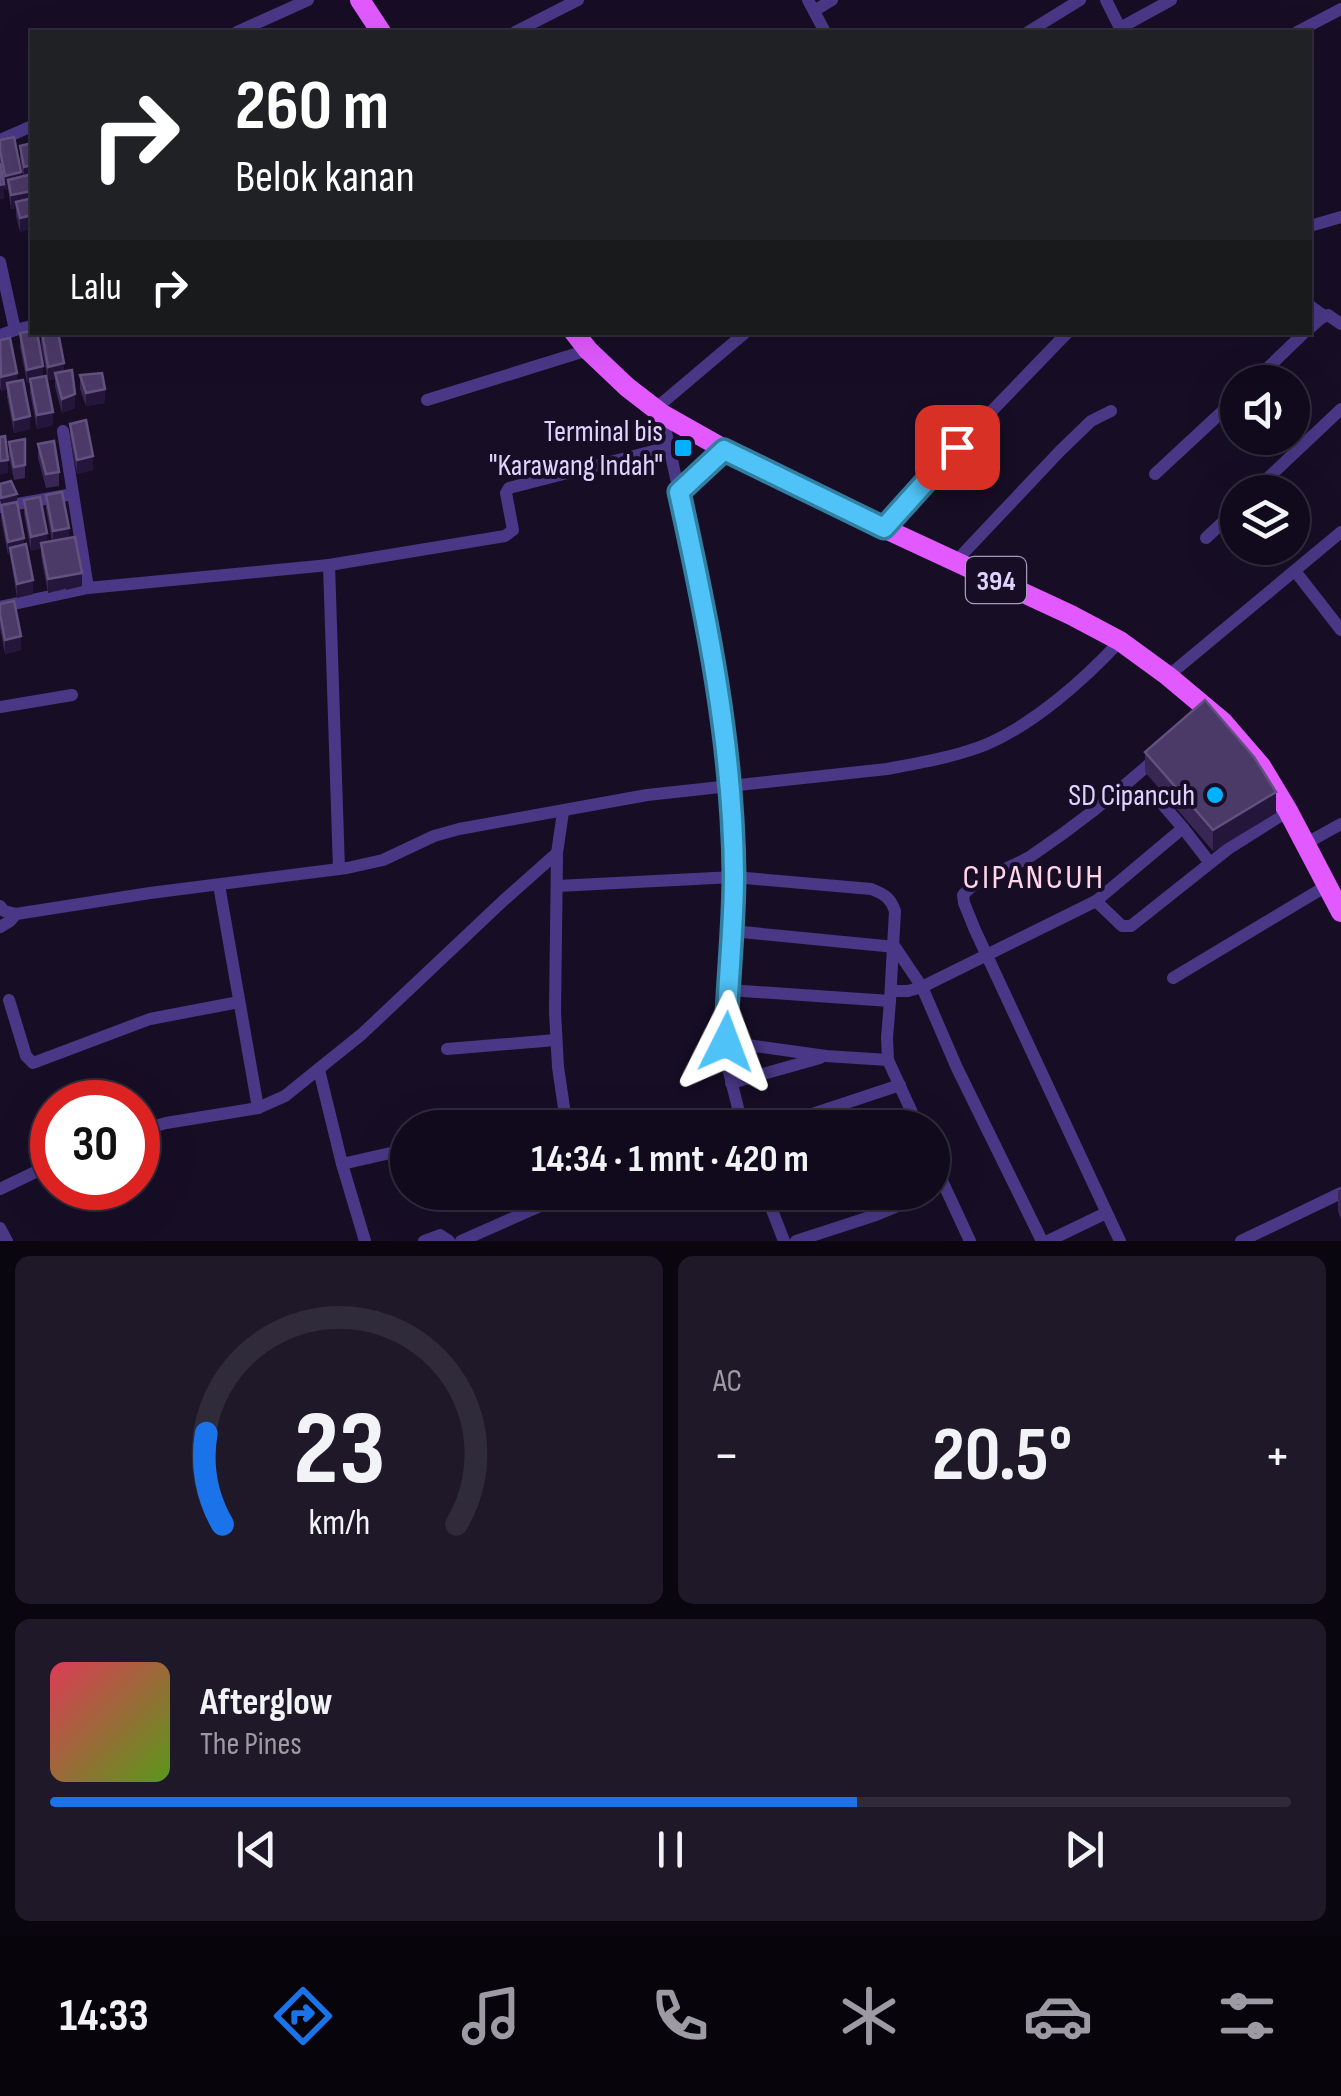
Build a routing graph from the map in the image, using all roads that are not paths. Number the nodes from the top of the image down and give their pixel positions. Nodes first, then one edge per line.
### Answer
1 (308, 0) edge
2 (360, 0) edge
3 (578, 0) edge
4 (832, 0) edge
5 (1080, 0) edge
6 (1106, 0) edge
7 (1171, 0) edge
8 (811, 6) edge
9 (1341, 9) edge
10 (241, 30) edge
11 (380, 30) edge
12 (519, 30) edge
13 (824, 30) edge
14 (1031, 30) edge
15 (1121, 30) edge
16 (1301, 30) edge
17 (30, 127) edge
18 (0, 140) edge
19 (1341, 217) edge
20 (1312, 225) edge
21 (0, 262) edge
22 (1312, 307) edge
23 (1324, 316) junction
24 (1341, 324) edge
25 (30, 326) edge
26 (1312, 326) edge
27 (15, 330) junction
28 (0, 334) edge
29 (576, 335) edge
30 (743, 335) edge
31 (1065, 335) edge
32 (1303, 335) edge
33 (588, 350) junction
34 (1271, 365) edge
35 (426, 400) dead end
36 (1111, 410) dead end
37 (1341, 410) edge
38 (659, 411) junction
39 (1220, 414) edge
40 (63, 431) dead end
41 (669, 447) junction
42 (724, 450) junction
43 (1156, 474) dead end
44 (1271, 475) edge
45 (679, 492) junction
46 (73, 494) junction
47 (0, 507) edge
48 (1220, 525) edge
49 (884, 528) junction
50 (1341, 532) edge
51 (1206, 538) dead end
52 (956, 561) junction
53 (329, 565) junction
54 (1295, 571) junction
55 (88, 588) junction
56 (0, 607) edge
57 (1341, 630) edge
58 (1120, 642) junction
59 (1168, 676) junction
60 (72, 694) dead end
61 (0, 707) edge
62 (1166, 748) edge
63 (730, 786) junction
64 (1164, 806) dead end
65 (1288, 811) junction
66 (563, 812) junction
67 (1341, 824) edge
68 (1182, 828) junction
69 (1306, 844) junction
70 (558, 853) junction
71 (1210, 863) junction
72 (339, 870) junction
73 (734, 877) junction
74 (219, 884) junction
75 (1328, 885) junction
76 (556, 886) junction
77 (1096, 901) junction
78 (0, 906) edge
79 (1341, 912) edge
80 (16, 914) junction
81 (0, 926) edge
82 (732, 931) junction
83 (895, 947) junction
84 (987, 955) junction
85 (1173, 978) dead end
86 (922, 987) junction
87 (729, 990) junction
88 (891, 996) junction
89 (9, 1000) dead end
90 (239, 1002) junction
91 (556, 1040) junction
92 (726, 1042) junction
93 (447, 1048) dead end
94 (826, 1056) junction
95 (888, 1060) junction
96 (320, 1070) junction
97 (731, 1083) junction
98 (900, 1085) junction
99 (258, 1108) junction
100 (565, 1110) edge
101 (738, 1110) edge
102 (824, 1110) edge
103 (911, 1110) edge
104 (160, 1125) edge
105 (390, 1153) edge
106 (342, 1164) junction
107 (30, 1174) edge
108 (0, 1188) edge
109 (1341, 1193) edge
110 (531, 1210) edge
111 (772, 1210) edge
112 (888, 1210) edge
113 (949, 1210) edge
114 (1106, 1213) junction
115 (0, 1228) edge
116 (7, 1241) edge
117 (365, 1241) edge
118 (424, 1241) edge
119 (448, 1241) edge
120 (461, 1241) edge
121 (784, 1241) edge
122 (796, 1241) edge
123 (970, 1241) edge
124 (1045, 1241) edge
125 (1120, 1241) edge
126 (1241, 1241) edge

1 - 10 street
2 - 11 main road
3 - 12 street
4 - 8 street
5 - 14 street
6 - 15 street
7 - 15 street
8 - 13 street
9 - 16 street
17 - 18 street
19 - 20 street
21 - 27 street
22 - 23 street
23 - 24 street
23 - 26 street
25 - 27 street
27 - 28 street
29 - 33 main road, 394
30 - 38 street
31 - 49 street
32 - 34 street
33 - 35 street
33 - 38 main road, 394
36 - 52 street
37 - 44 street
38 - 41 street
38 - 42 main road, 394
39 - 43 street
40 - 46 street
41 - 45 street
41 - 53 street
42 - 45 street
42 - 49 main road, 394
45 - 63 street
46 - 47 street
46 - 55 street
48 - 51 street
49 - 52 main road, 394
50 - 54 street
52 - 58 main road, 394
53 - 55 street
53 - 72 street
54 - 57 street
54 - 59 street
55 - 56 street
58 - 59 main road, 394
58 - 63 street
59 - 65 main road, 394
60 - 61 street
62 - 84 street
63 - 66 street
63 - 73 street
64 - 68 street
65 - 69 main road, 394
65 - 71 street
66 - 70 street
66 - 72 street
67 - 69 street
68 - 71 street
68 - 77 street
69 - 75 main road, 394
70 - 76 street
70 - 96 street
71 - 77 street
72 - 74 street
73 - 76 street
73 - 82 street
73 - 83 street
74 - 80 street
74 - 90 street
75 - 79 main road, 394
75 - 85 street
76 - 91 street
77 - 84 street
78 - 80 street
80 - 81 street
82 - 83 street
82 - 87 street
83 - 86 street
83 - 88 street
84 - 86 street
84 - 114 street
86 - 88 street
86 - 124 street
87 - 88 street
87 - 92 street
88 - 95 street
89 - 90 street
90 - 99 street
91 - 93 street
91 - 100 street
92 - 94 street
92 - 97 street
94 - 95 street
94 - 97 street
95 - 98 street
96 - 99 street
96 - 106 street
97 - 101 street
98 - 102 street
98 - 103 street
99 - 104 street
105 - 106 street
106 - 117 street
107 - 108 street
109 - 126 street
110 - 120 street
111 - 121 street
112 - 122 street
113 - 123 street
114 - 124 street
114 - 125 street
115 - 116 street
118 - 119 street

